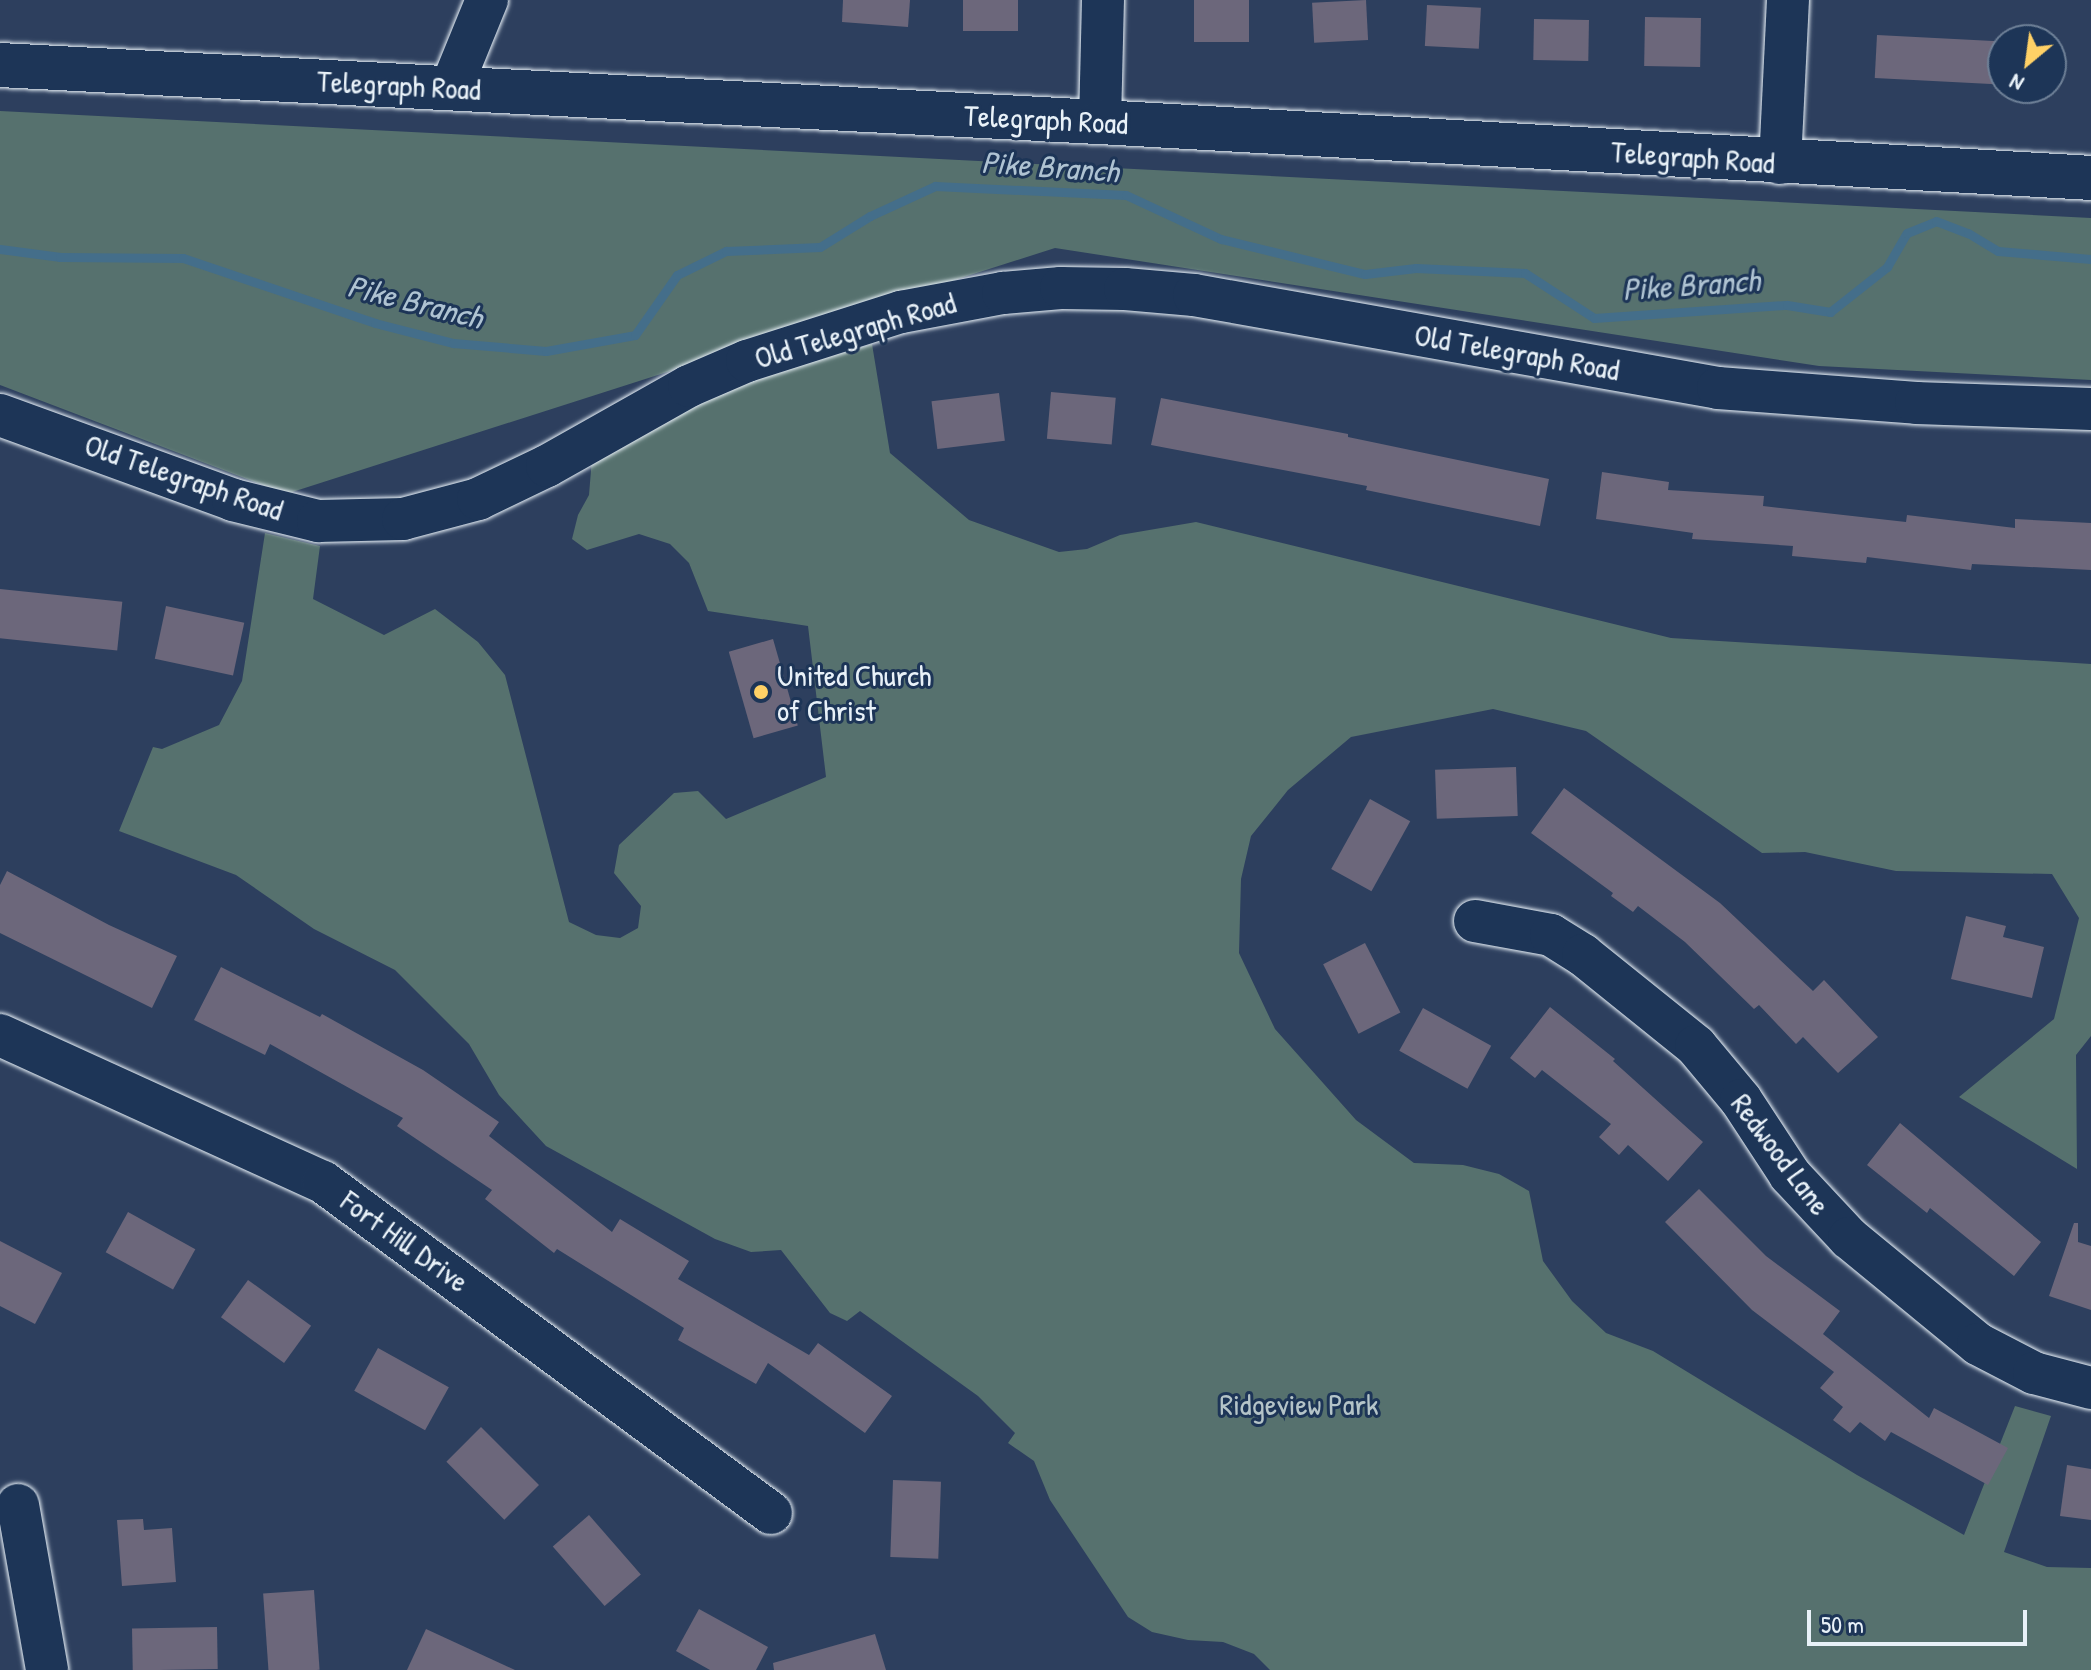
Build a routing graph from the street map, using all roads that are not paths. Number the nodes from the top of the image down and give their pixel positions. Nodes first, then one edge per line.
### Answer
1 (487, 0) edge
2 (1103, 0) edge
3 (1788, 0) edge
4 (0, 65) edge
5 (451, 88) junction
6 (1100, 122) junction
7 (1780, 163) junction
8 (2091, 178) edge
9 (2091, 409) edge
10 (0, 415) edge
11 (1475, 921) dead end
12 (0, 1035) edge
13 (2091, 1388) edge
14 (18, 1505) dead end
15 (771, 1513) dead end
16 (47, 1670) edge

1 - 5 street
2 - 6 street
3 - 7 street
4 - 5 main road, Telegraph Road
5 - 6 main road, Telegraph Road
6 - 7 main road, Telegraph Road
7 - 8 main road, Telegraph Road
9 - 10 street, Old Telegraph Road
11 - 13 street, Redwood Lane
12 - 15 street, Fort Hill Drive
14 - 16 street

